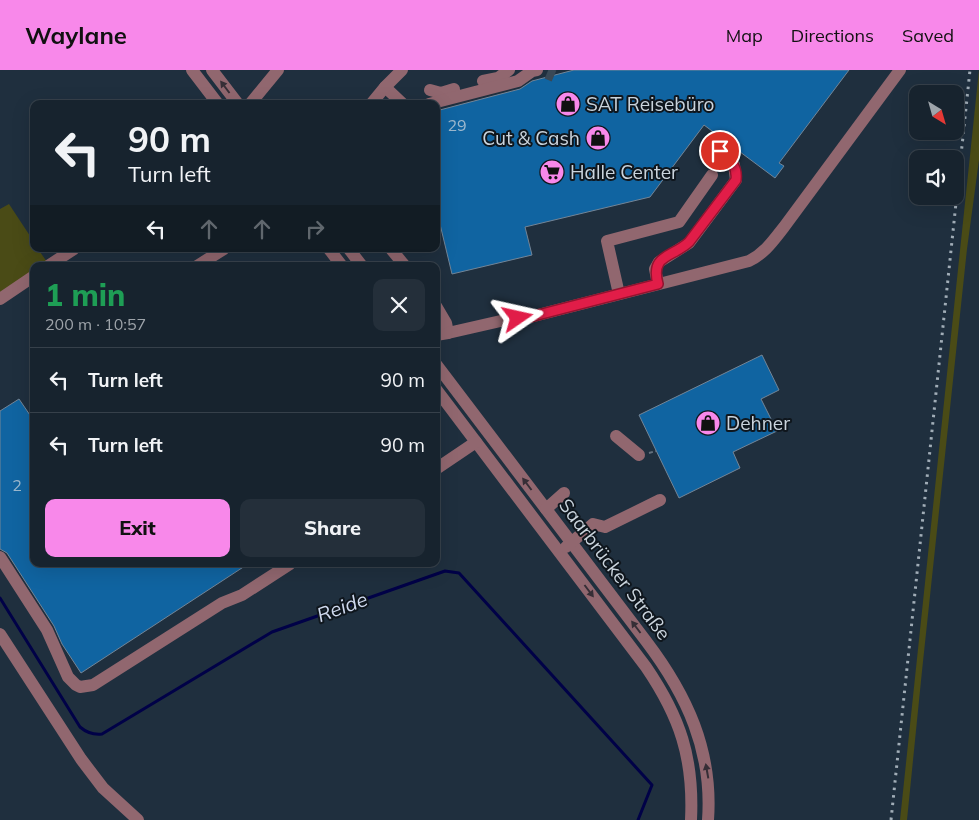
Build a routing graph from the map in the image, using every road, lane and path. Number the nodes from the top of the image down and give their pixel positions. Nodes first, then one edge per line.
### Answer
1 (192, 70) edge
2 (212, 70) edge
3 (278, 70) edge
4 (402, 70) edge
5 (509, 70) edge
6 (533, 70) edge
7 (900, 70) edge
8 (498, 82) junction
9 (385, 87) junction
10 (430, 90) dead end
11 (467, 90) junction
12 (215, 100) edge
13 (235, 100) edge
14 (253, 100) edge
15 (374, 100) edge
16 (399, 100) edge
17 (440, 102) edge
18 (720, 151) dead end
19 (712, 175) dead end
20 (69, 252) edge
21 (219, 252) edge
22 (330, 252) edge
23 (351, 252) edge
24 (394, 252) edge
25 (712, 261) dead end
26 (54, 262) edge
27 (203, 262) edge
28 (339, 262) edge
29 (359, 262) edge
30 (402, 262) edge
31 (704, 275) junction
32 (30, 279) edge
33 (658, 284) junction
34 (619, 294) junction
35 (0, 299) edge
36 (440, 313) edge
37 (442, 334) edge
38 (440, 369) edge
39 (440, 394) edge
40 (616, 436) dead end
41 (476, 442) junction
42 (639, 455) dead end
43 (440, 466) edge
44 (564, 493) dead end
45 (660, 500) dead end
46 (546, 509) junction
47 (572, 543) junction
48 (560, 552) junction
49 (0, 558) edge
50 (285, 567) edge
51 (0, 634) edge
52 (138, 820) edge
53 (690, 820) edge
54 (708, 820) edge

1 - 12 street
13 -> 2 street
3 - 14 street
4 - 9 street
5 - 8 street
6 - 8 street
7 - 31 street
8 - 11 street
9 - 15 street
9 - 16 street
10 - 11 street
11 - 17 street
18 - 33 street
19 - 34 street
20 - 26 street
21 - 27 street
22 - 28 street
23 - 29 street
24 - 30 street
25 - 31 street
31 - 33 street
32 - 35 street
33 - 34 street
34 - 37 street
36 - 37 street
46 -> 38 street, Saarbrücker Straße
39 - 41 street, Saarbrücker Straße
40 - 42 street
41 - 43 street
41 - 48 street, Saarbrücker Straße
44 - 46 street
45 - 47 street
46 - 47 street, Saarbrücker Straße
47 - 48 street
54 -> 47 street, Saarbrücker Straße
48 -> 53 street, Saarbrücker Straße
49 - 50 street
51 - 52 street

